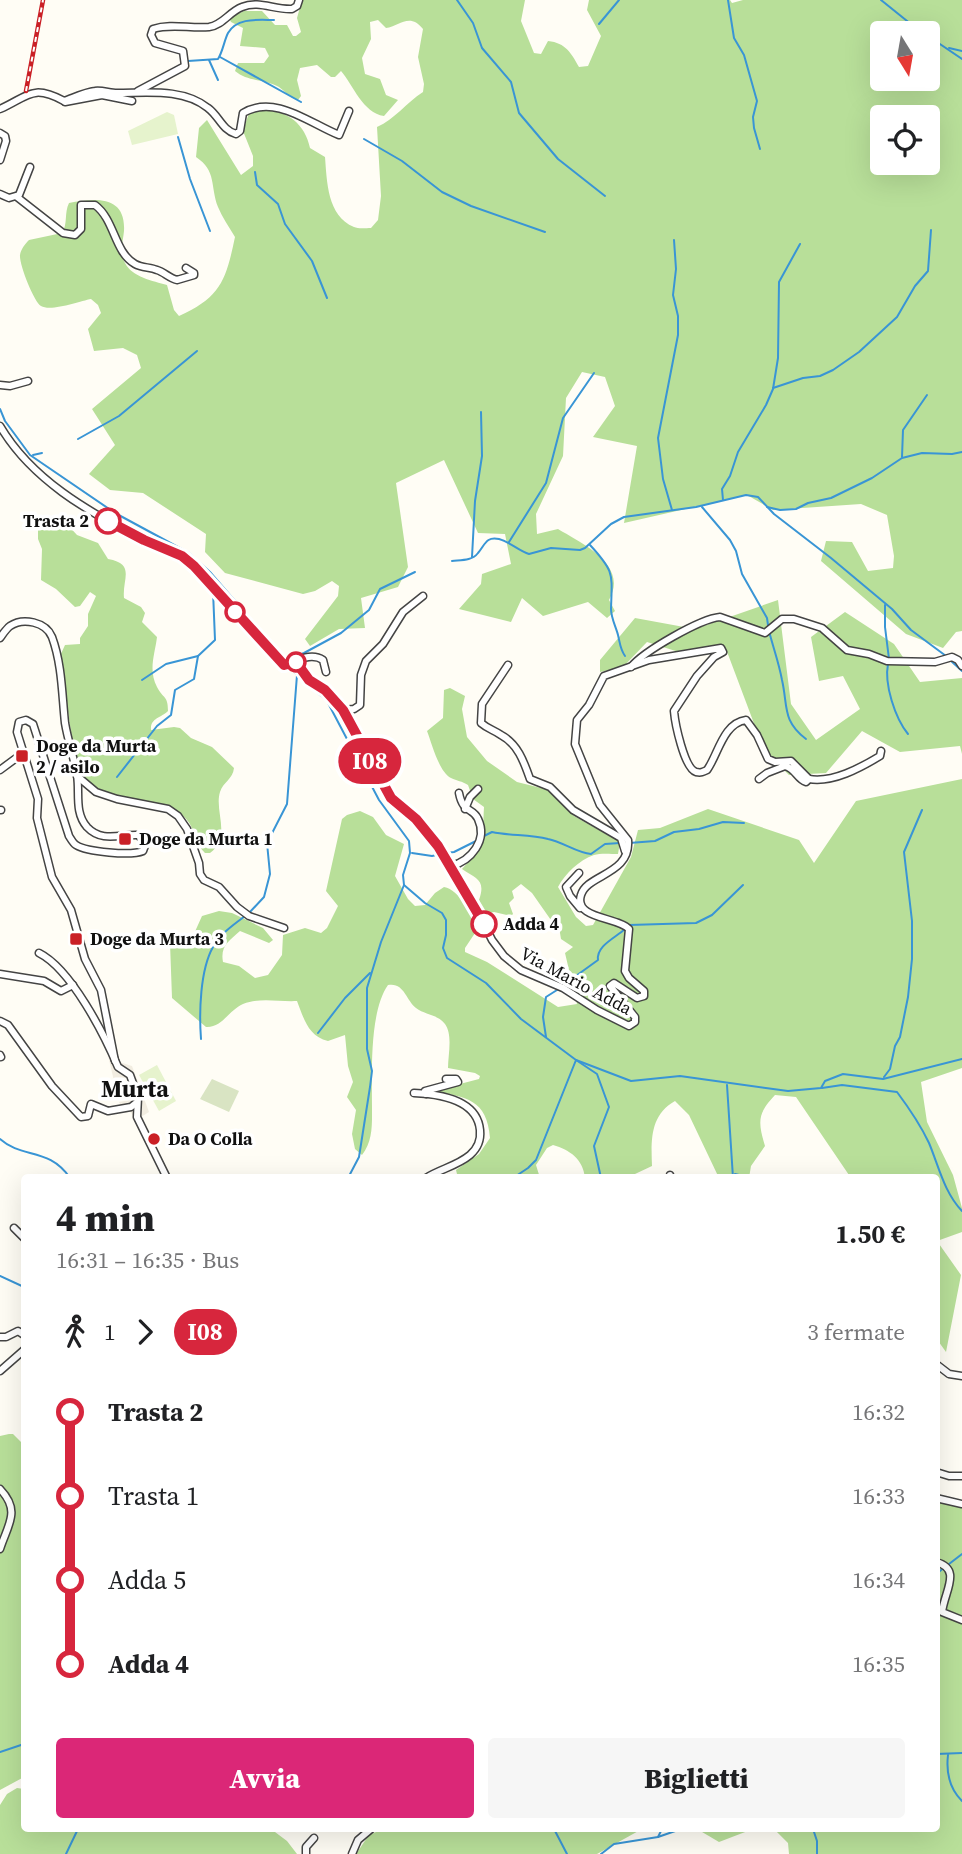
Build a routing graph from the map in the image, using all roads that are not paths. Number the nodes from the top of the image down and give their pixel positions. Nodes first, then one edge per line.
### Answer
1 (299, 0) edge
2 (133, 93) junction
3 (64, 101) junction
4 (132, 101) dead end
5 (0, 109) edge
6 (349, 111) dead end
7 (0, 133) edge
8 (0, 160) edge
9 (30, 167) dead end
10 (0, 194) edge
11 (17, 197) junction
12 (186, 268) dead end
13 (29, 381) dead end
14 (1, 385) edge
15 (0, 425) edge
16 (423, 596) dead end
17 (0, 638) edge
18 (296, 662) junction
19 (508, 665) dead end
20 (962, 666) edge
21 (630, 668) junction
22 (326, 672) dead end
23 (343, 710) junction
24 (881, 751) dead end
25 (23, 753) junction
26 (0, 770) edge
27 (77, 776) junction
28 (759, 779) dead end
29 (809, 779) junction
30 (478, 789) dead end
31 (459, 793) dead end
32 (465, 809) junction
33 (625, 856) junction
34 (451, 866) junction
35 (579, 873) dead end
36 (587, 912) junction
37 (284, 928) dead end
38 (39, 953) dead end
39 (0, 974) edge
40 (74, 985) junction
41 (0, 1021) edge
42 (116, 1061) junction
43 (446, 1079) dead end
44 (414, 1093) dead end
45 (426, 1094) junction
46 (134, 1107) junction
47 (165, 1174) edge
48 (434, 1174) edge
49 (14, 1228) dead end
50 (21, 1235) edge
51 (21, 1333) edge
52 (0, 1337) edge
53 (21, 1353) edge
54 (940, 1367) edge
55 (0, 1371) edge
56 (962, 1376) edge
57 (940, 1473) edge
58 (962, 1476) edge
59 (0, 1489) edge
60 (940, 1499) edge
61 (962, 1504) edge
62 (0, 1549) edge
63 (940, 1563) edge
64 (962, 1620) edge
65 (367, 1832) edge
66 (314, 1838) dead end
67 (306, 1854) edge
68 (352, 1854) edge

1 - 2 street
2 - 3 street
2 - 6 street
3 - 4 street
3 - 5 street
7 - 8 street
9 - 11 street
10 - 11 street
11 - 12 street
13 - 14 street
15 - 18 street
16 - 23 street
17 - 27 street
18 - 22 street
18 - 23 street, Via Mario Adda
19 - 33 street
20 - 21 street
21 - 29 street
21 - 33 street
23 - 34 street, Via Mario Adda
24 - 29 street
25 - 26 street
25 - 27 street
25 - 42 street
27 - 37 street
28 - 29 street
30 - 32 street
31 - 32 street
32 - 34 street
33 - 36 street
34 - 36 street, Via Mario Adda
35 - 36 street
38 - 40 street
39 - 40 street
40 - 42 street
41 - 46 street
42 - 46 street
43 - 45 street
44 - 45 street
45 - 48 street
46 - 47 street
49 - 50 street
51 - 52 street
53 - 55 street
54 - 56 street
57 - 58 street
59 - 62 street
60 - 61 street
63 - 64 street
65 - 68 street
66 - 67 street

